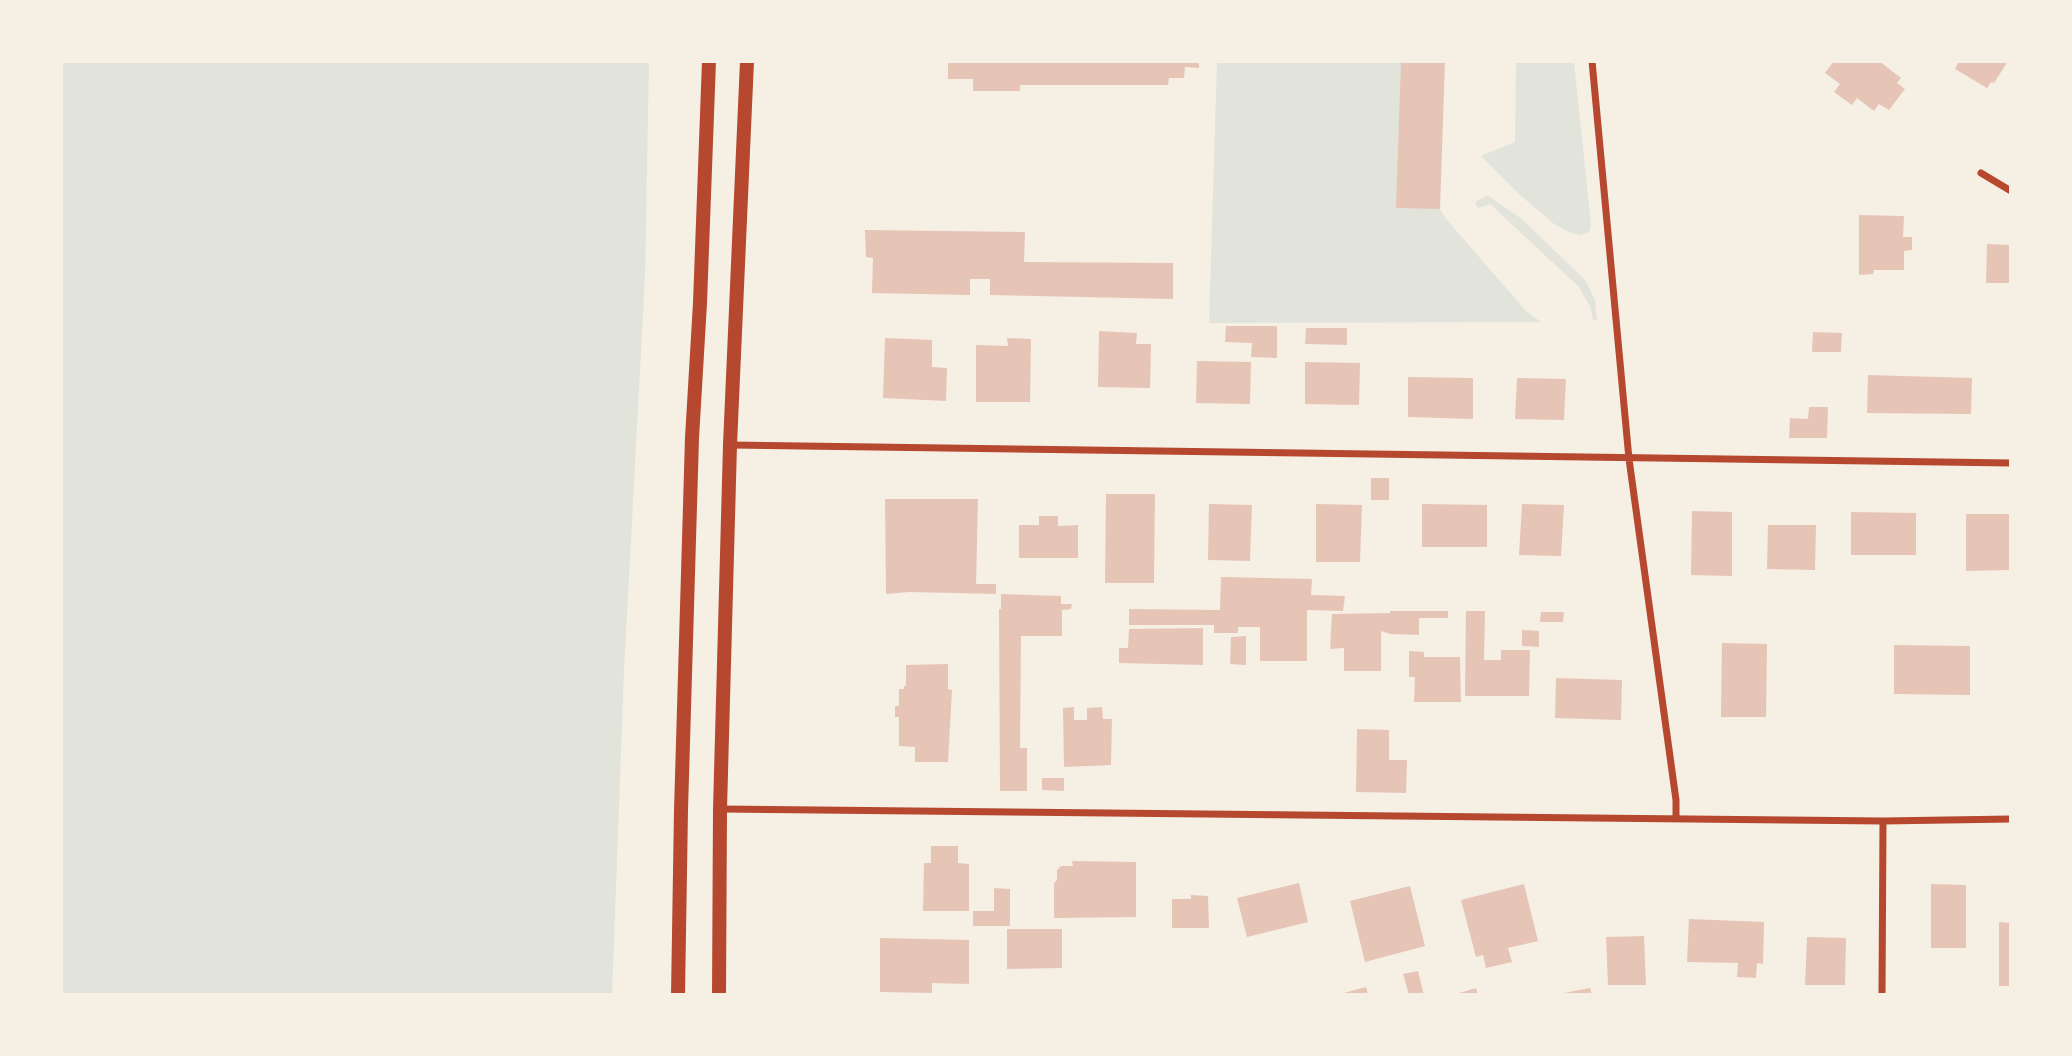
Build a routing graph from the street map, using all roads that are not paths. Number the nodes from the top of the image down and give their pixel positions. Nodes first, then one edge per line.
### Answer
1 (709, 61) edge
2 (747, 61) edge
3 (1592, 61) edge
4 (1981, 173) dead end
5 (2011, 191) edge
6 (730, 444) junction
7 (1629, 459) junction
8 (2011, 463) edge
9 (720, 809) junction
10 (1676, 818) junction
11 (2011, 819) edge
12 (1883, 821) junction
13 (678, 995) edge
14 (719, 995) edge
15 (1882, 995) edge

1 - 13 main road
2 - 6 main road
3 - 7 street
4 - 5 street
6 - 7 street
6 - 9 main road
7 - 8 street
7 - 10 street
9 - 10 street
9 - 14 main road
10 - 12 street
11 - 12 street
12 - 15 street

